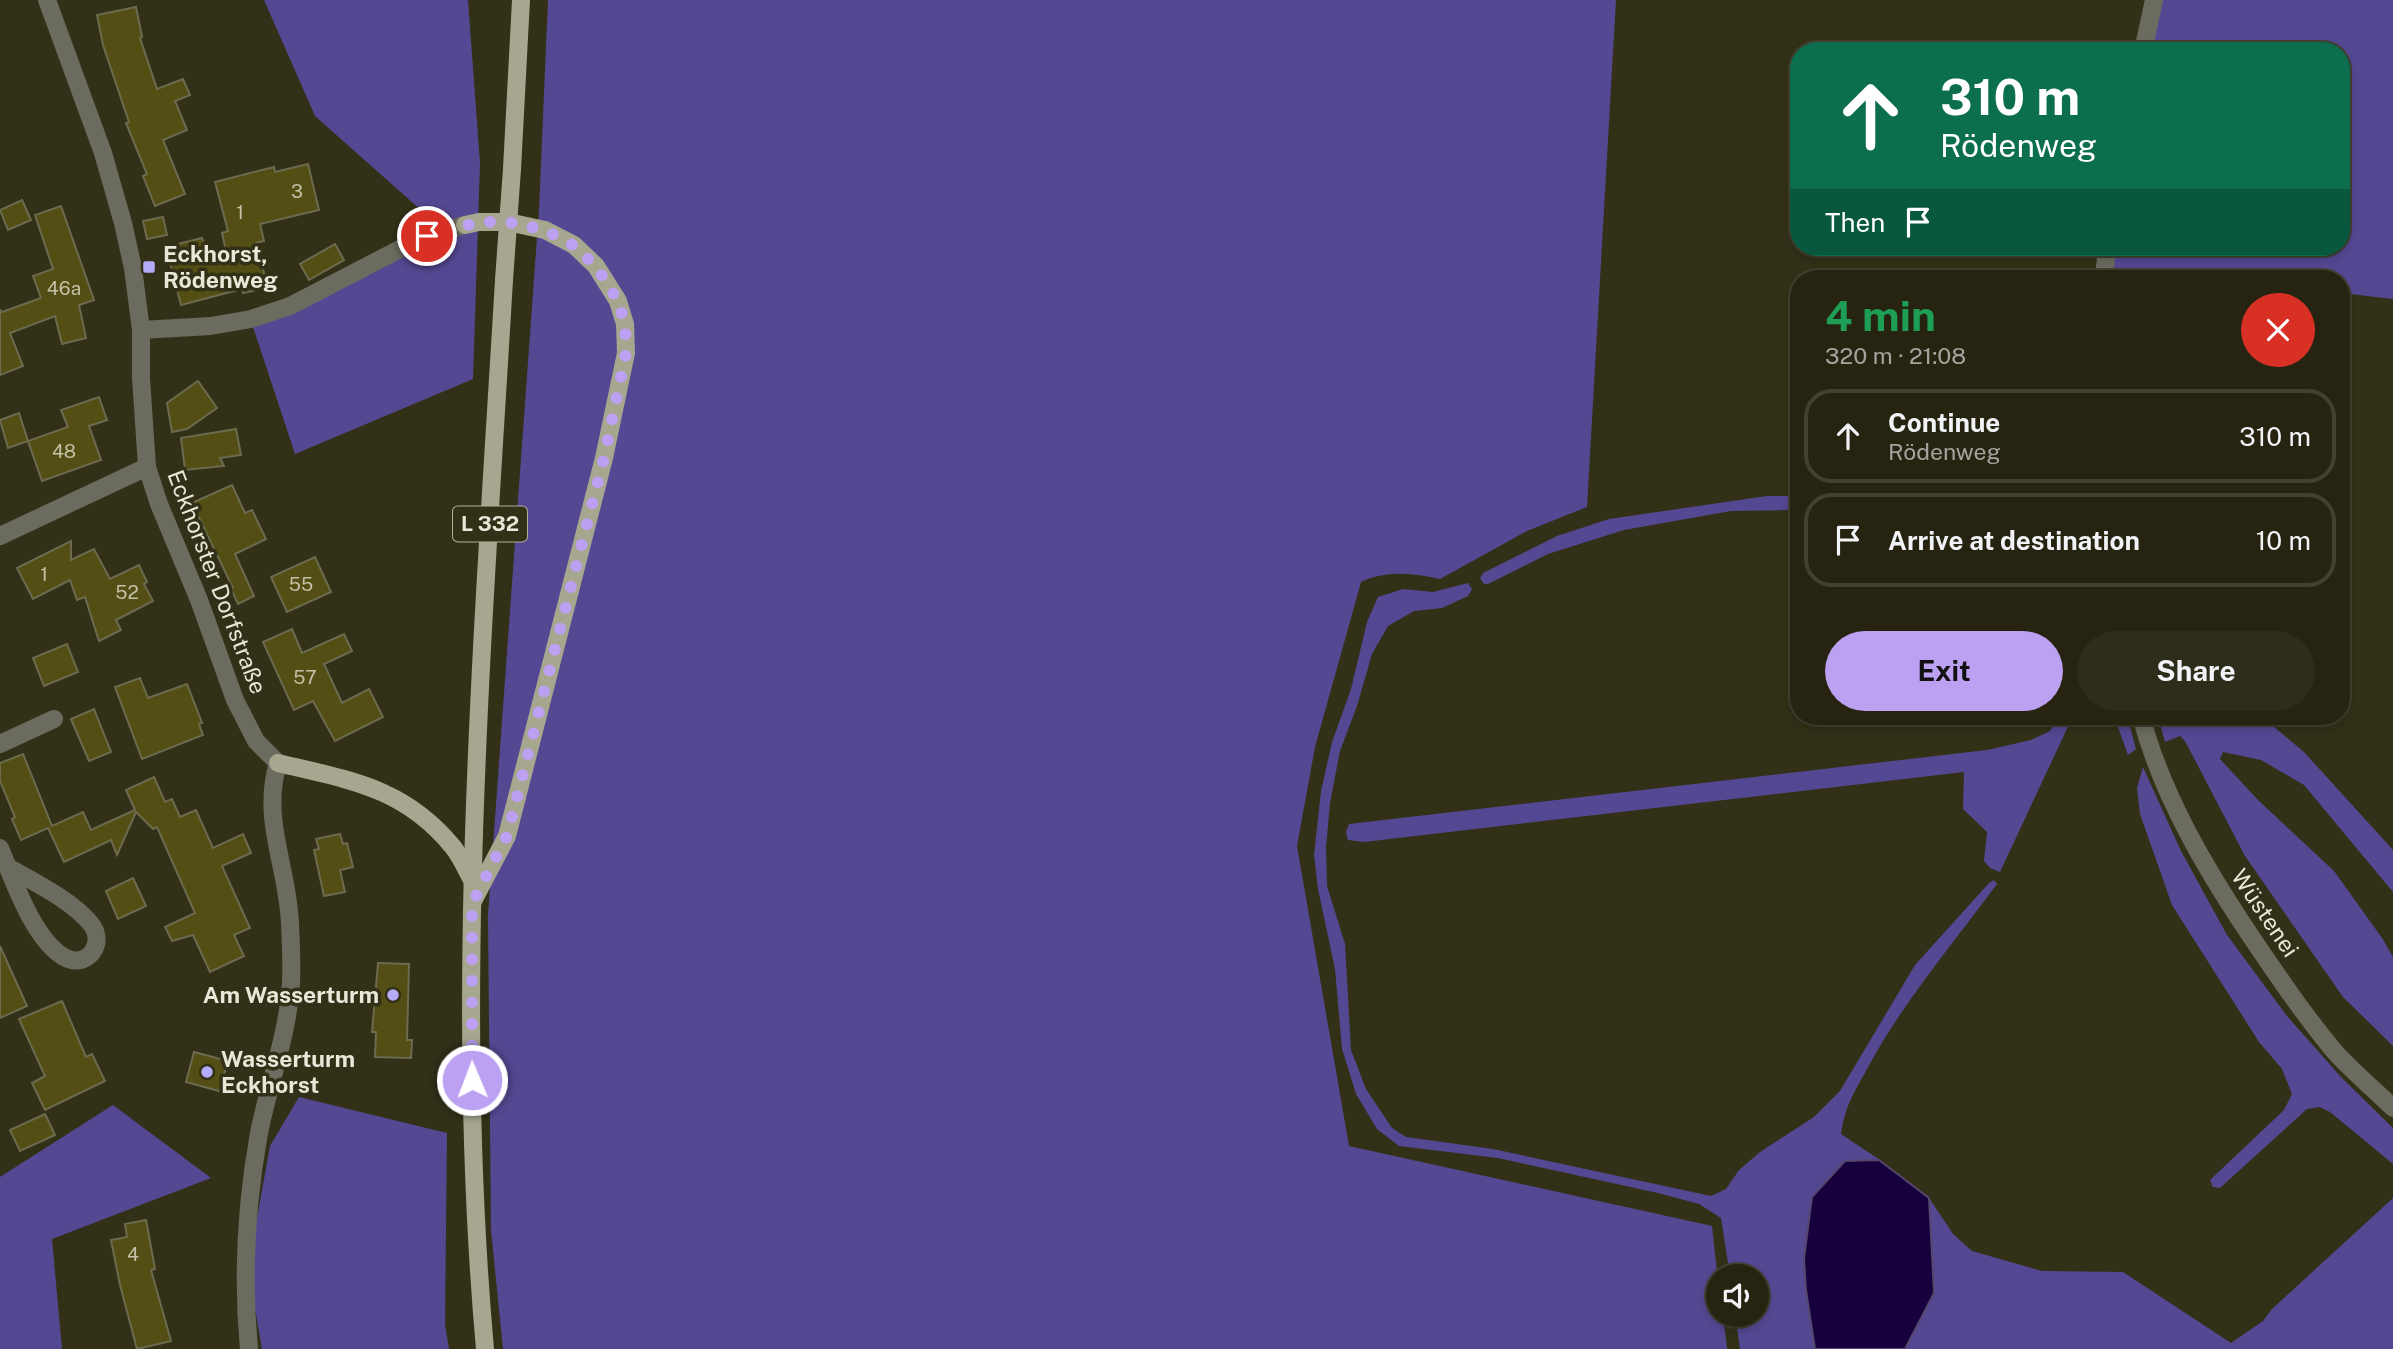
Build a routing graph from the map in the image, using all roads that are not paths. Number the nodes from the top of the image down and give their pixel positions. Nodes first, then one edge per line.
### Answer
1 (47, 0) edge
2 (521, 0) edge
3 (2154, 0) edge
4 (2145, 42) edge
5 (466, 225) joint
6 (141, 330) junction
7 (147, 467) junction
8 (0, 536) edge
9 (54, 719) dead end
10 (2144, 725) edge
11 (0, 744) edge
12 (278, 763) junction
13 (0, 848) edge
14 (8, 867) junction
15 (472, 880) junction
16 (472, 904) junction
17 (2393, 1108) edge
18 (249, 1349) edge
19 (485, 1349) edge

1 - 6 street, Eckhorster Dorfstraße
2 - 15 main road, L 332, bridge
3 - 4 street
5 - 6 street
5 - 16 main road
6 - 7 street, Eckhorster Dorfstraße
7 - 8 street
7 - 12 street, Eckhorster Dorfstraße
9 - 11 street
10 - 17 street, Wüstenei
12 - 15 main road
12 - 18 street
13 - 14 street
14 - 14 street
15 - 16 main road, L 332
16 - 19 main road, L 332

